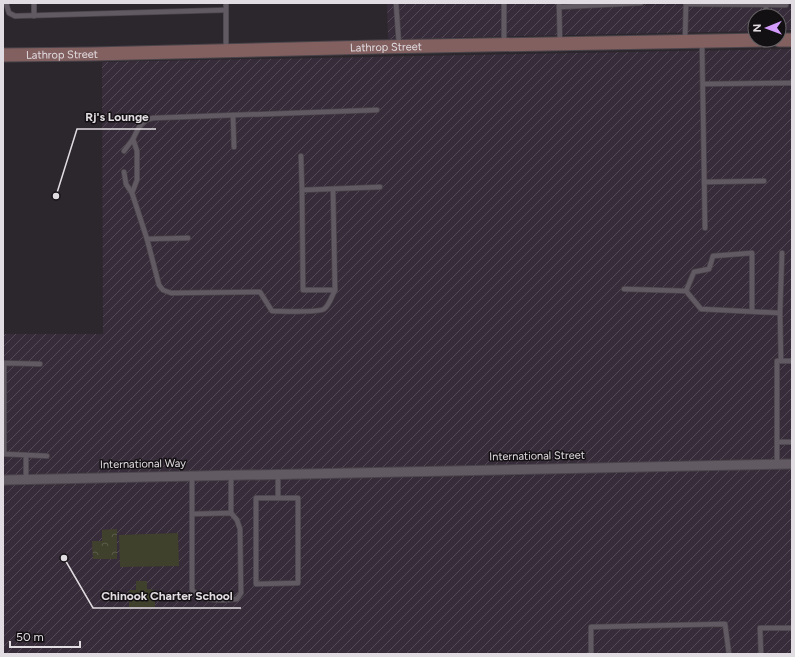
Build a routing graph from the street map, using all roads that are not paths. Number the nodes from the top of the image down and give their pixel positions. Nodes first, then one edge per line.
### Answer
1 (6, 3) edge
2 (34, 3) edge
3 (226, 3) edge
4 (396, 3) edge
5 (504, 3) edge
6 (641, 3) edge
7 (686, 3) edge
8 (786, 3) edge
9 (559, 5) edge
10 (766, 5) joint
11 (226, 10) junction
12 (34, 16) junction
13 (747, 40) edge
14 (702, 41) junction
15 (686, 42) junction
16 (560, 44) junction
17 (504, 45) junction
18 (399, 47) junction
19 (226, 51) junction
20 (3, 55) edge
21 (792, 83) edge
22 (703, 84) junction
23 (377, 110) dead end
24 (233, 115) junction
25 (133, 139) junction
26 (234, 147) dead end
27 (124, 151) dead end
28 (301, 156) dead end
29 (124, 172) dead end
30 (764, 181) dead end
31 (704, 182) junction
32 (380, 187) dead end
33 (333, 189) junction
34 (302, 190) junction
35 (132, 193) junction
36 (706, 228) dead end
37 (188, 238) dead end
38 (147, 239) junction
39 (782, 253) dead end
40 (624, 289) dead end
41 (335, 290) junction
42 (686, 291) junction
43 (752, 311) junction
44 (780, 313) junction
45 (781, 361) junction
46 (792, 361) edge
47 (40, 364) dead end
48 (777, 442) junction
49 (792, 442) edge
50 (26, 455) junction
51 (47, 456) dead end
52 (777, 464) junction
53 (792, 464) edge
54 (280, 473) junction
55 (231, 474) junction
56 (192, 475) junction
57 (26, 479) junction
58 (3, 480) edge
59 (278, 498) junction
60 (231, 513) junction
61 (192, 514) junction
62 (792, 628) edge
63 (591, 654) edge
64 (729, 654) edge
65 (761, 654) edge

1 - 12 lane
2 - 12 lane
3 - 11 lane
4 - 18 lane
5 - 17 lane
6 - 9 lane
7 - 10 lane
7 - 15 lane
8 - 10 lane
9 - 16 lane
11 - 12 lane
11 - 19 lane
13 - 14 main road, Lathrop Street
14 - 15 main road, Lathrop Street
14 - 22 lane
15 - 16 main road, Lathrop Street
16 - 17 main road, Lathrop Street
17 - 18 main road, Lathrop Street
18 - 19 main road, Lathrop Street
19 - 20 main road, Lathrop Street
21 - 22 lane
22 - 31 lane
23 - 24 lane
24 - 25 lane
24 - 26 lane
25 - 27 lane
25 - 35 lane
28 - 34 lane
29 - 35 lane
30 - 31 lane
31 - 36 lane
32 - 33 lane
33 - 34 lane
33 - 41 lane
34 - 41 lane
35 - 38 lane
37 - 38 lane
38 - 41 lane
39 - 44 lane
40 - 42 lane
42 - 43 lane
42 - 43 lane
43 - 44 lane
44 - 45 lane
45 - 46 lane
45 - 48 lane
47 - 50 lane
48 - 49 lane
48 - 52 lane
50 - 51 lane
50 - 57 lane
52 - 53 street, International Street
52 - 54 street, International Street
54 - 55 street, International Way
54 - 59 lane
55 - 56 street, International Way
55 - 60 lane
56 - 57 street, International Way
56 - 61 lane
57 - 58 street, International Way
59 - 59 lane
60 - 61 lane
60 - 61 lane
62 - 65 lane
63 - 64 lane

